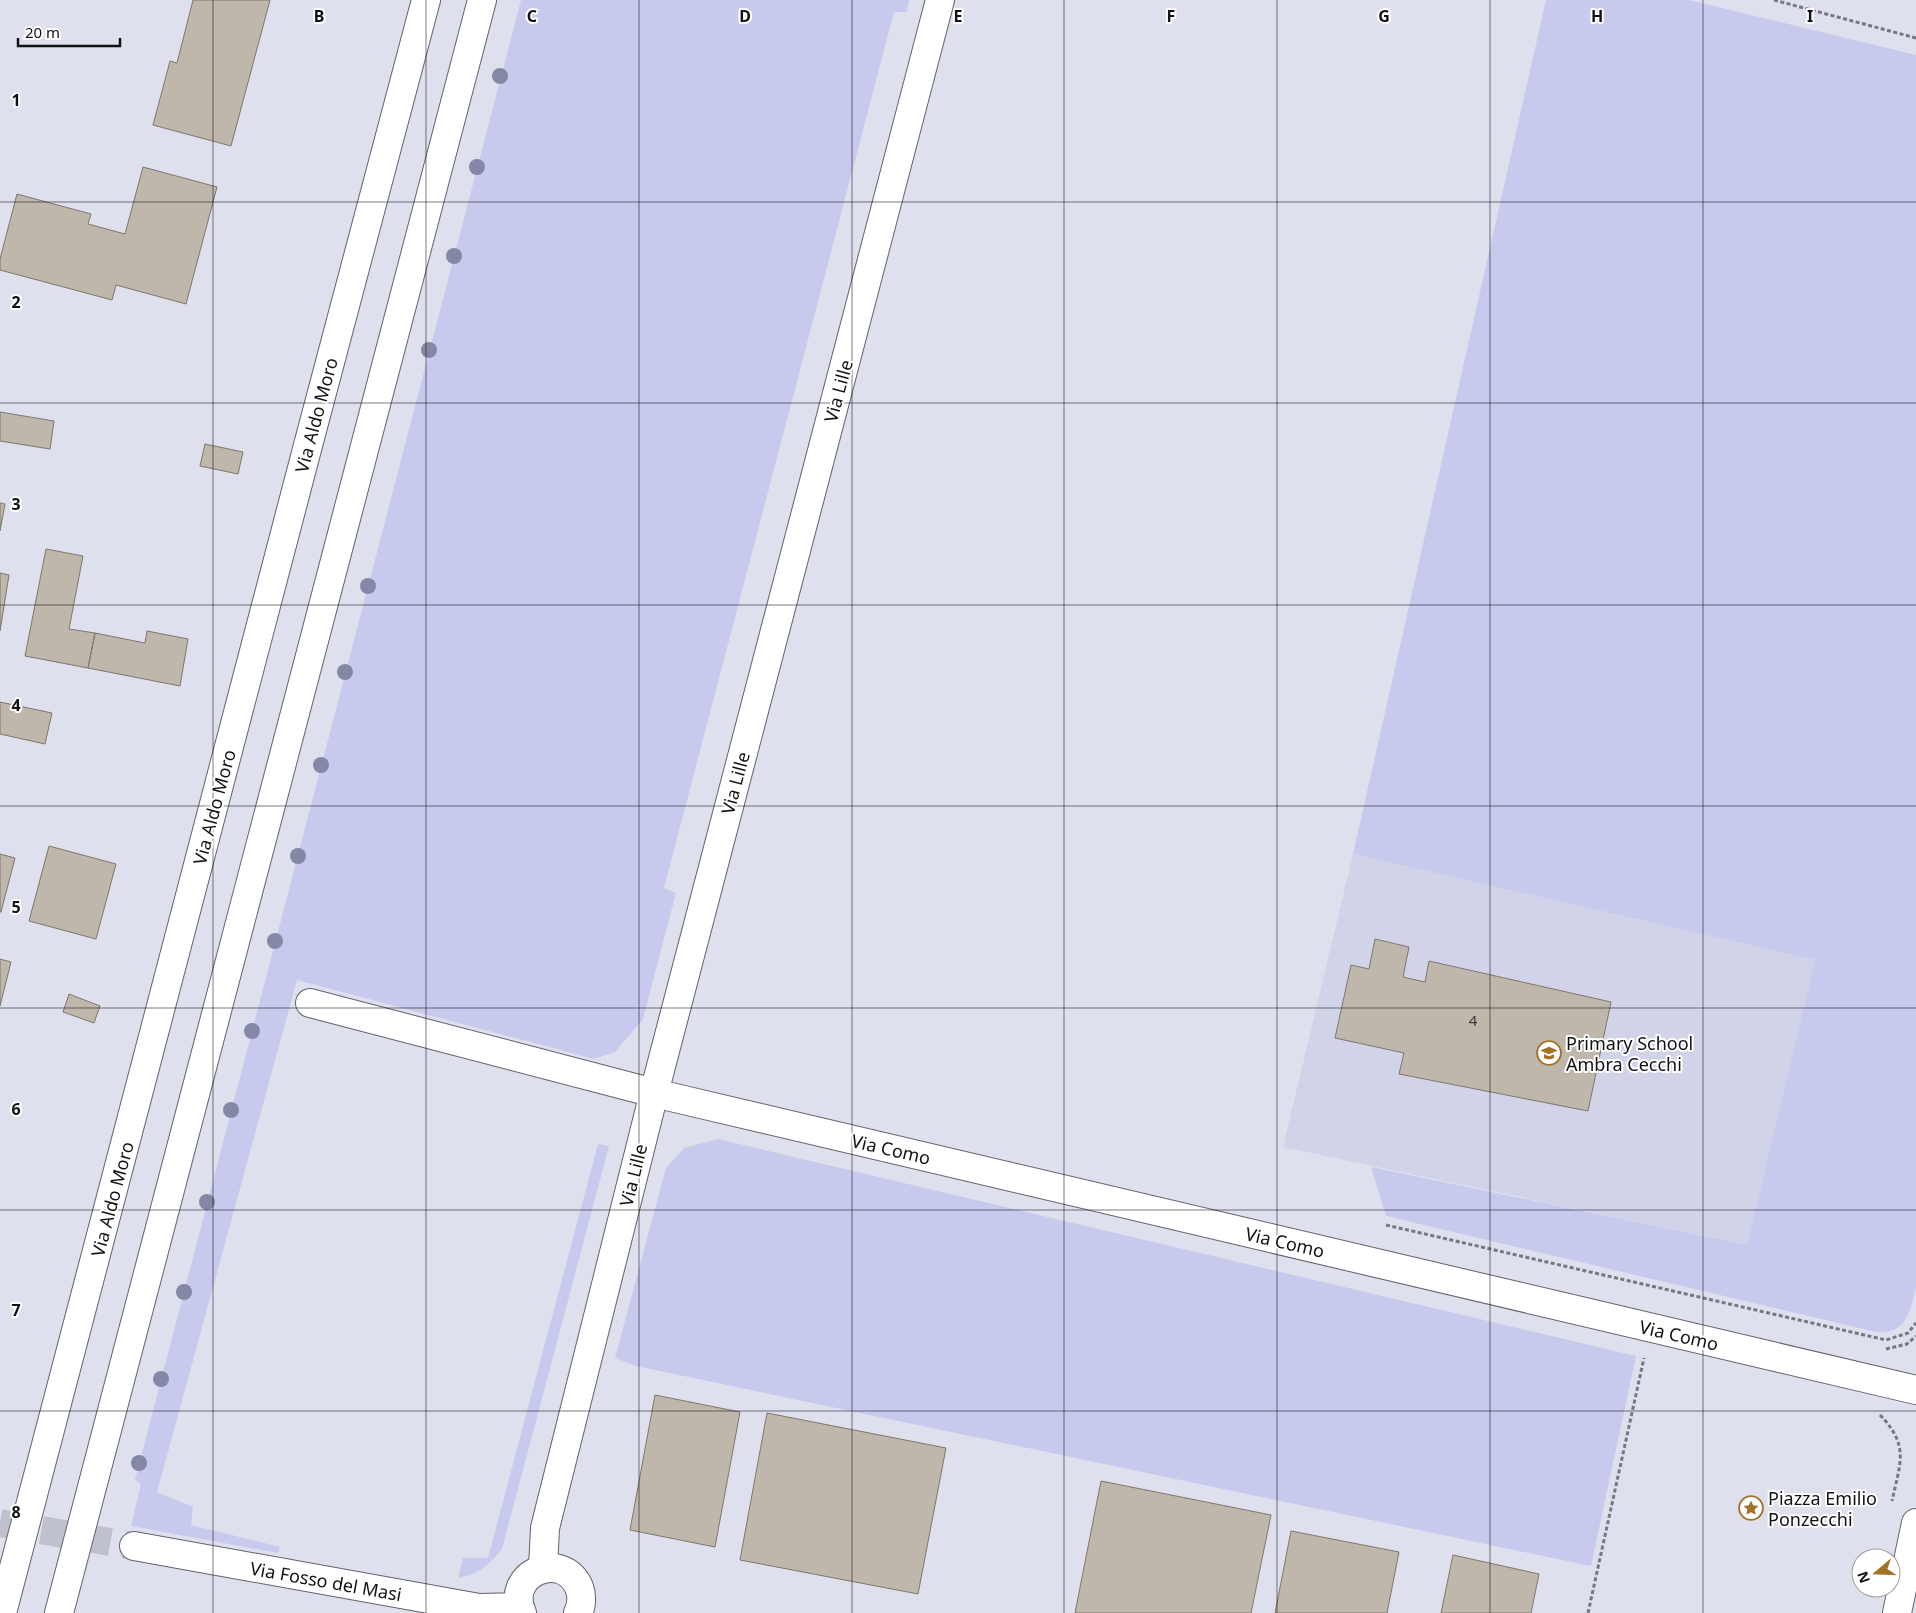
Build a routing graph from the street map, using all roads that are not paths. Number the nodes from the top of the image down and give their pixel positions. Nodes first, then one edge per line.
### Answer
1 (426, 0) edge
2 (482, 0) edge
3 (940, 0) edge
4 (310, 1003) dead end
5 (654, 1093) junction
6 (1916, 1390) edge
7 (1916, 1523) edge
8 (134, 1546) tunnel mouth
9 (542, 1568) junction
10 (521, 1610) edge
11 (587, 1611) edge
12 (2, 1613) edge
13 (59, 1613) edge
14 (1897, 1613) edge

1 - 12 street, Via Aldo Moro
2 - 13 street
3 - 5 street, Via Lille
4 - 5 street, Via Como
5 - 6 street, Via Como
5 - 9 street, Via Lille
7 - 14 street
8 - 10 street, Via Fosso del Masi
9 - 10 street, Via Fosso del Masi
9 - 11 street

